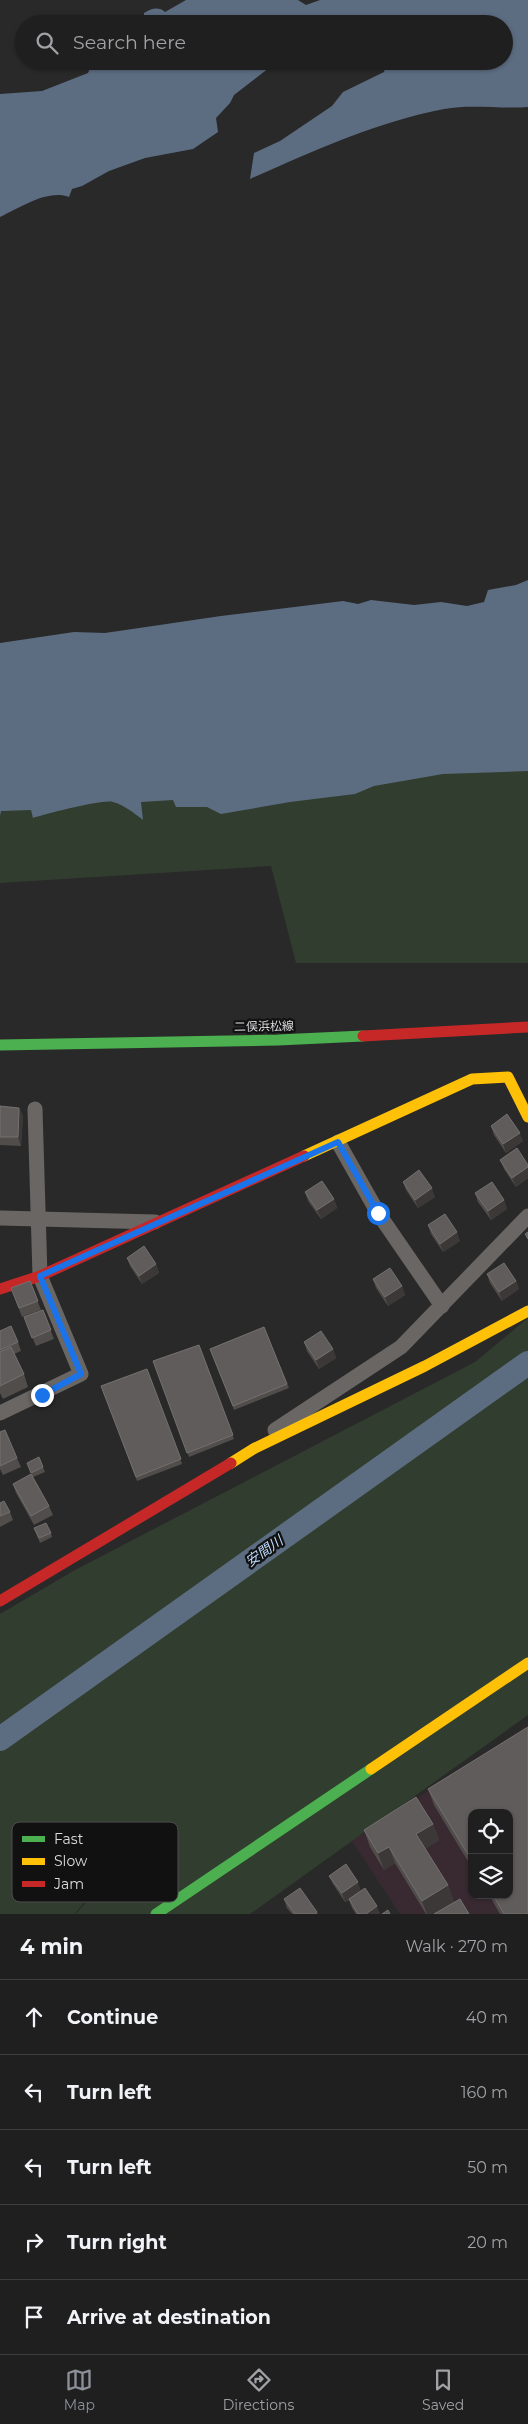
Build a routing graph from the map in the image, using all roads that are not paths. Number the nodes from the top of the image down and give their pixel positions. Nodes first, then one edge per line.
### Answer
1 (528, 1027) edge
2 (0, 1045) edge
3 (36, 1110) dead end
4 (528, 1117) edge
5 (338, 1142) junction
6 (528, 1216) edge
7 (0, 1218) edge
8 (40, 1218) junction
9 (159, 1222) junction
10 (40, 1276) junction
11 (0, 1289) edge
12 (442, 1306) junction
13 (528, 1311) edge
14 (0, 1413) edge
15 (230, 1463) junction
16 (0, 1600) edge
17 (528, 1663) edge
18 (178, 1899) edge
19 (174, 1902) edge
20 (156, 1914) edge

1 - 2 street, 二俣浜松線
3 - 8 street
4 - 5 street
5 - 9 street
5 - 12 street
6 - 12 street
7 - 8 street
8 - 9 street
8 - 10 street
9 - 10 street
10 - 11 street
10 - 14 street
12 - 15 street
13 - 15 street
15 - 16 street
17 - 18 street
19 - 20 street

